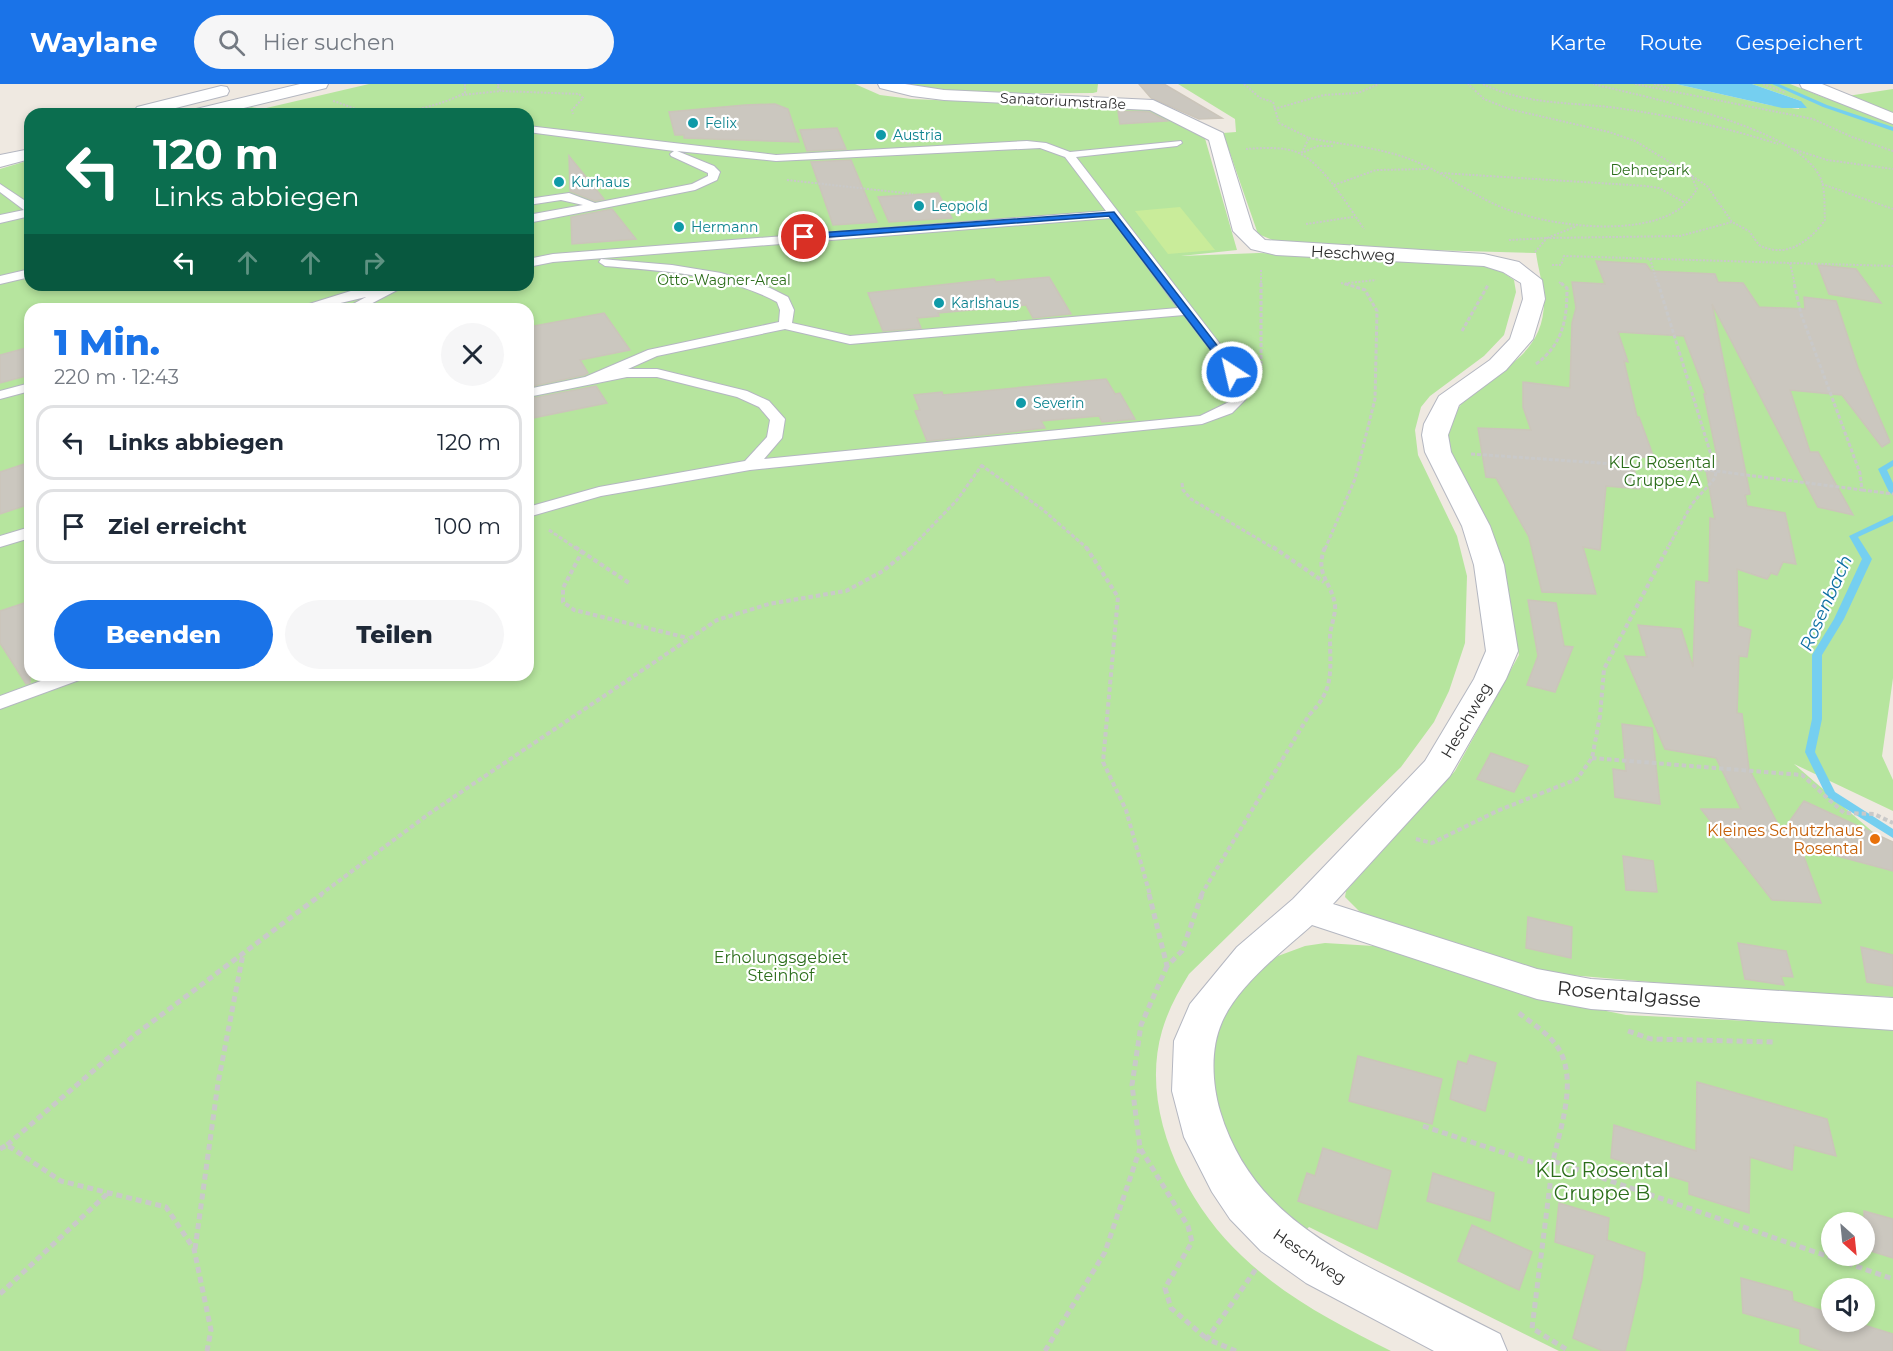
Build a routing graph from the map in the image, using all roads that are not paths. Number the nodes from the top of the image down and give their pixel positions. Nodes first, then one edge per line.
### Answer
1 (320, 84) edge
2 (886, 84) edge
3 (1808, 84) edge
4 (236, 87) dead end
5 (155, 108) edge
6 (222, 108) edge
7 (1893, 119) edge
8 (534, 130) edge
9 (1177, 142) dead end
10 (656, 146) junction
11 (24, 155) edge
12 (1068, 155) junction
13 (0, 161) edge
14 (0, 187) edge
15 (534, 201) edge
16 (24, 205) edge
17 (592, 206) junction
18 (24, 212) edge
19 (1111, 214) junction
20 (534, 218) edge
21 (0, 219) edge
22 (1258, 245) joint
23 (534, 254) edge
24 (553, 258) junction
25 (534, 262) edge
26 (24, 274) edge
27 (0, 280) edge
28 (384, 291) joint
29 (322, 303) edge
30 (362, 303) edge
31 (1187, 311) junction
32 (785, 325) junction
33 (590, 380) junction
34 (24, 389) edge
35 (534, 392) edge
36 (0, 395) edge
37 (750, 465) junction
38 (534, 510) edge
39 (24, 534) edge
40 (0, 542) edge
41 (59, 681) edge
42 (0, 703) edge
43 (1306, 909) junction
44 (1893, 1014) edge
45 (1482, 1351) edge

1 - 6 street
2 - 22 street, Sanatoriumstraße
3 - 7 street
4 - 5 street
8 - 10 lane
9 - 12 lane
10 - 12 lane
10 - 17 lane
11 - 13 street
12 - 19 lane
14 - 16 lane
15 - 17 lane
17 - 20 lane
18 - 21 lane
19 - 24 lane
19 - 31 lane
22 - 43 street, Heschweg
23 - 24 lane
24 - 25 lane
24 - 32 lane
26 - 27 lane
28 - 29 lane
28 - 30 lane
31 - 32 lane
31 - 37 lane
32 - 33 lane
33 - 35 lane
33 - 37 lane
34 - 36 lane
37 - 38 lane
39 - 40 lane
41 - 42 lane
43 - 44 street, Rosentalgasse
43 - 45 street, Heschweg

